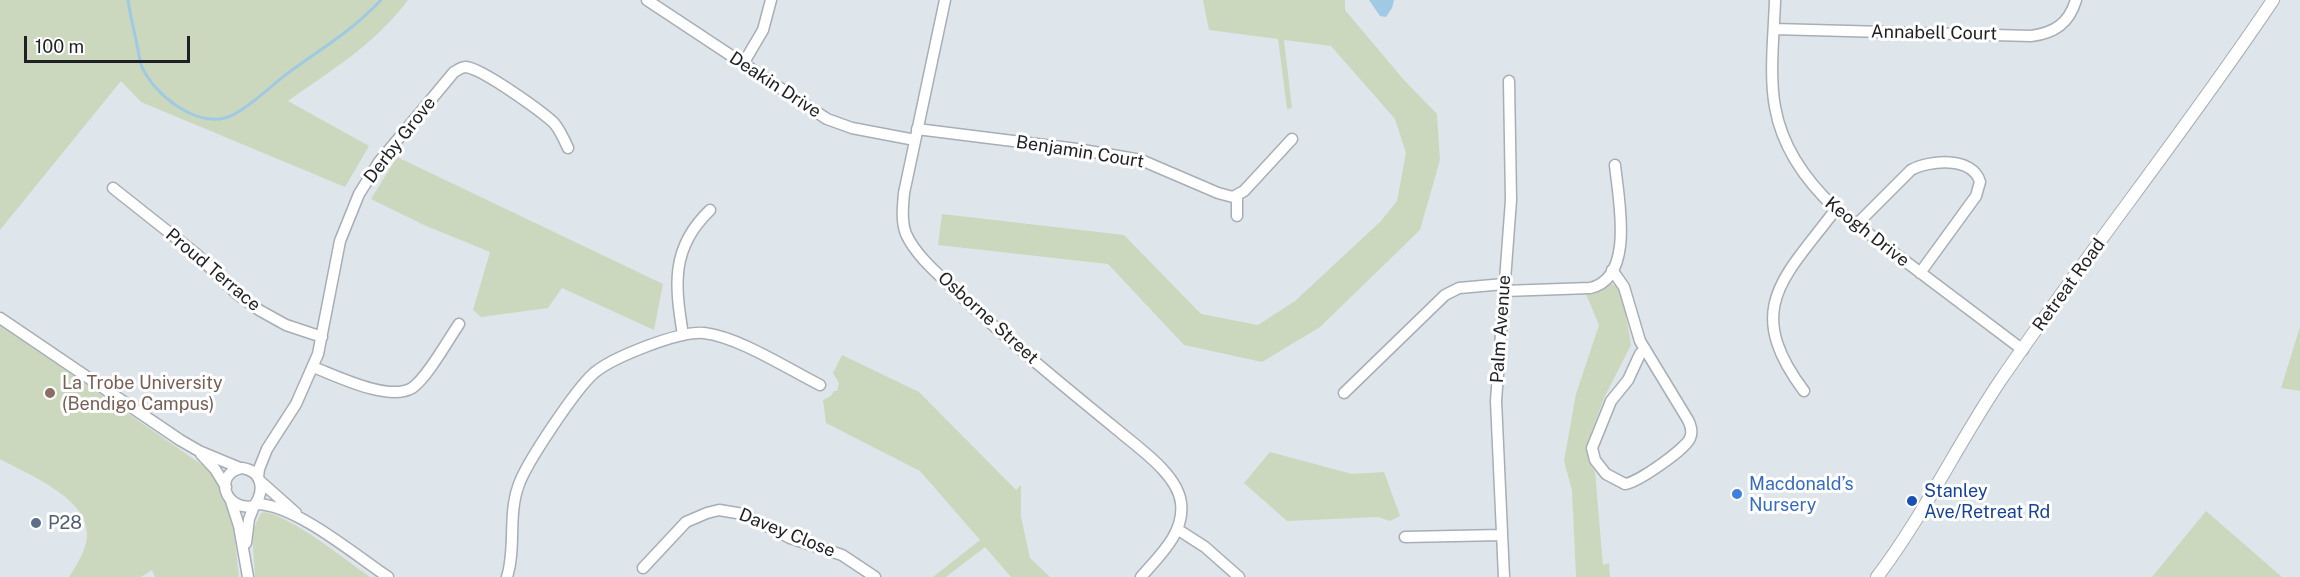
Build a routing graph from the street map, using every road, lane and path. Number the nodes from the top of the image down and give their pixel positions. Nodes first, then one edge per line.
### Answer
1 (647, 0) edge
2 (771, 0) edge
3 (945, 0) edge
4 (1774, 0) edge
5 (2076, 0) edge
6 (2273, 0) edge
7 (1774, 29) junction
8 (743, 64) junction
9 (1509, 81) dead end
10 (916, 134) junction
11 (1292, 139) dead end
12 (568, 148) dead end
13 (1615, 165) dead end
14 (113, 188) dead end
15 (1237, 196) junction
16 (1836, 209) junction
17 (710, 210) dead end
18 (1237, 216) dead end
19 (1856, 225) junction
20 (1612, 270) junction
21 (1920, 273) junction
22 (1504, 288) junction
23 (0, 318) edge
24 (459, 324) dead end
25 (683, 335) junction
26 (322, 337) junction
27 (1645, 349) junction
28 (2023, 350) junction
29 (313, 367) junction
30 (820, 385) dead end
31 (1804, 391) dead end
32 (1344, 393) dead end
33 (267, 449) junction
34 (199, 451) junction
35 (241, 468) junction
36 (259, 479) junction
37 (225, 487) junction
38 (231, 501) junction
39 (255, 505) junction
40 (303, 519) junction
41 (1178, 529) junction
42 (1502, 535) junction
43 (1405, 537) dead end
44 (244, 552) junction
45 (643, 568) dead end
46 (248, 577) edge
47 (388, 577) edge
48 (507, 577) edge
49 (875, 577) edge
50 (1141, 577) edge
51 (1239, 577) edge
52 (1504, 577) edge
53 (1877, 577) edge

1 - 8 street, Deakin Drive
2 - 8 street
3 - 10 street, Osborne Street
4 - 7 street, Keogh Drive
5 - 7 street, Annabell Court
6 - 28 street, Retreat Road
7 - 16 street, Keogh Drive
8 - 10 street, Deakin Drive
9 - 22 street, Palm Avenue
10 - 15 street, Benjamin Court
10 - 41 street, Osborne Street
11 - 15 street
12 - 26 street, Derby Grove
13 - 20 street
14 - 26 street, Proud Terrace
15 - 18 street
16 - 19 street, Keogh Drive
16 - 31 street
17 - 25 street
19 - 21 street, Keogh Drive
19 - 21 street
20 - 22 street
20 - 27 street
21 - 28 street, Keogh Drive
22 - 32 street
22 - 42 street, Palm Avenue
23 - 34 street
24 - 29 street
25 - 30 street
25 - 48 street
26 - 29 street, Derby Grove
27 - 27 street
28 - 53 street, Retreat Road
29 - 33 street, Derby Grove
33 - 35 street, Derby Grove
33 - 36 street, Derby Grove
34 - 35 street
34 - 37 street
35 - 36 street
35 - 37 street
36 - 39 street
36 - 40 street
37 - 38 street
38 - 39 street
38 - 44 street
39 - 40 street
39 - 44 street
40 - 47 street
41 - 50 street
41 - 51 street
42 - 43 street
42 - 52 street, Palm Avenue
44 - 46 street
45 - 49 street, Davey Close

